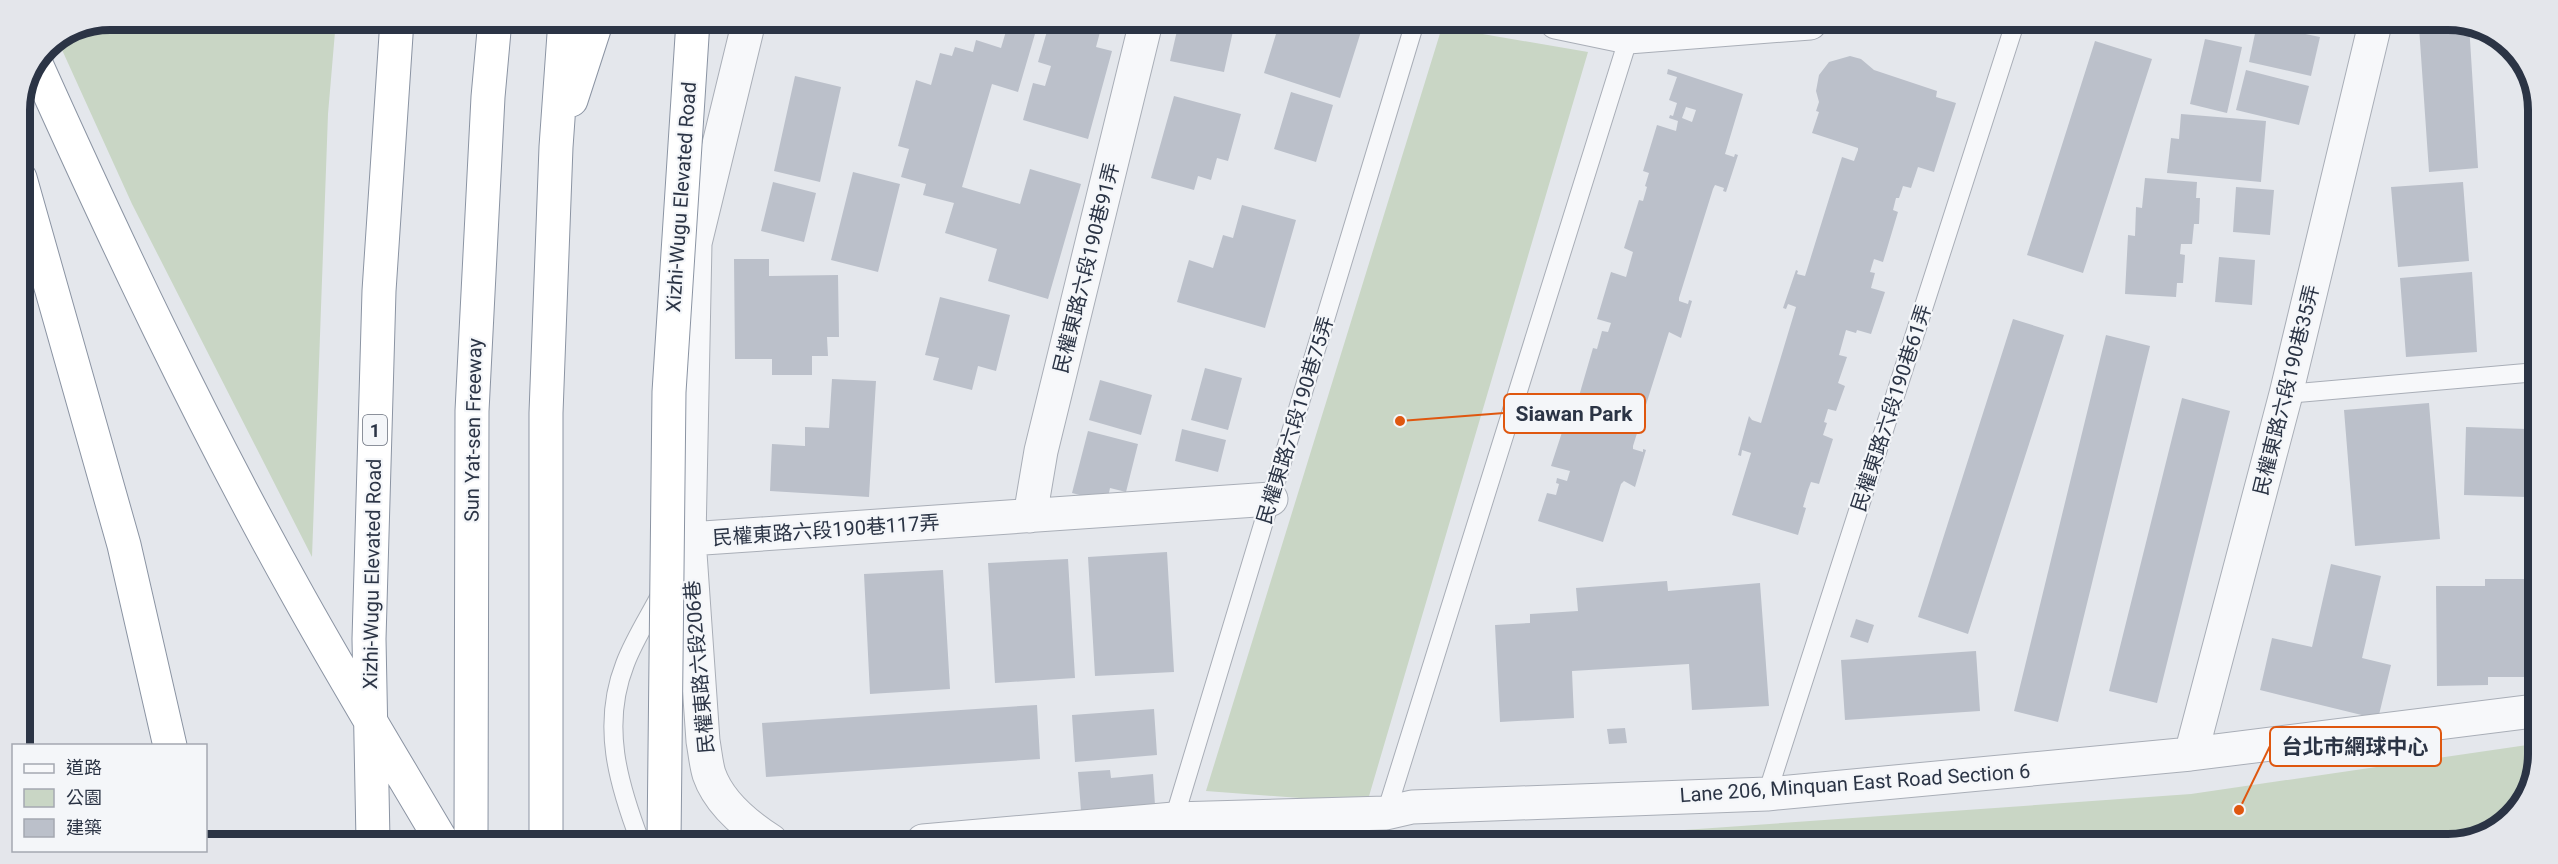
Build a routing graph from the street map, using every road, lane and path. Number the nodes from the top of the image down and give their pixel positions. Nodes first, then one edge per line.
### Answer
1 (396, 30) edge
2 (478, 30) edge
3 (494, 30) edge
4 (564, 30) edge
5 (594, 30) edge
6 (692, 30) edge
7 (747, 30) edge
8 (1144, 30) edge
9 (1413, 30) edge
10 (1631, 30) edge
11 (2013, 30) edge
12 (2374, 30) edge
13 (40, 73) edge
14 (488, 97) junction
15 (556, 147) junction
16 (30, 213) edge
17 (2528, 373) edge
18 (2286, 394) junction
19 (1271, 499) junction
20 (1030, 516) junction
21 (689, 539) junction
22 (2528, 712) edge
23 (170, 744) edge
24 (2191, 754) junction
25 (1767, 794) junction
26 (1386, 813) junction
27 (1171, 830) edge
28 (373, 834) edge
29 (437, 834) edge
30 (471, 834) edge
31 (546, 834) edge
32 (637, 834) edge
33 (664, 834) edge
34 (760, 834) edge
35 (1088, 834) edge

1 - 28 highway, Xizhi-Wugu Elevated Road / 1
2 - 14 highway
3 - 14 highway, Sun Yat-sen Freeway
4 - 15 highway
5 - 15 highway
6 - 33 highway, Xizhi-Wugu Elevated Road, bridge
7 - 21 street, 民權東路六段190巷117弄
8 - 20 street, 民權東路六段190巷91弄
9 - 19 lane, 民權東路六段190巷75弄
10 - 26 lane
11 - 25 lane, 民權東路六段190巷61弄
12 - 18 street, 民權東路六段190巷35弄
13 - 29 highway
14 - 30 highway, Sun Yat-sen Freeway
15 - 31 highway
16 - 23 highway
17 - 18 lane
18 - 24 street, 民權東路六段190巷35弄
19 - 20 street, 民權東路六段190巷117弄
19 - 27 lane, 民權東路六段190巷75弄
20 - 21 street, 民權東路六段190巷117弄
21 - 32 lane
21 - 34 street, 民權東路六段206巷
22 - 24 street, Lane 206, Minquan East Road Section 6
24 - 25 street, Lane 206, Minquan East Road Section 6
25 - 26 street, Lane 206, Minquan East Road Section 6
26 - 27 street, Lane 206, Minquan East Road Section 6
27 - 35 street

